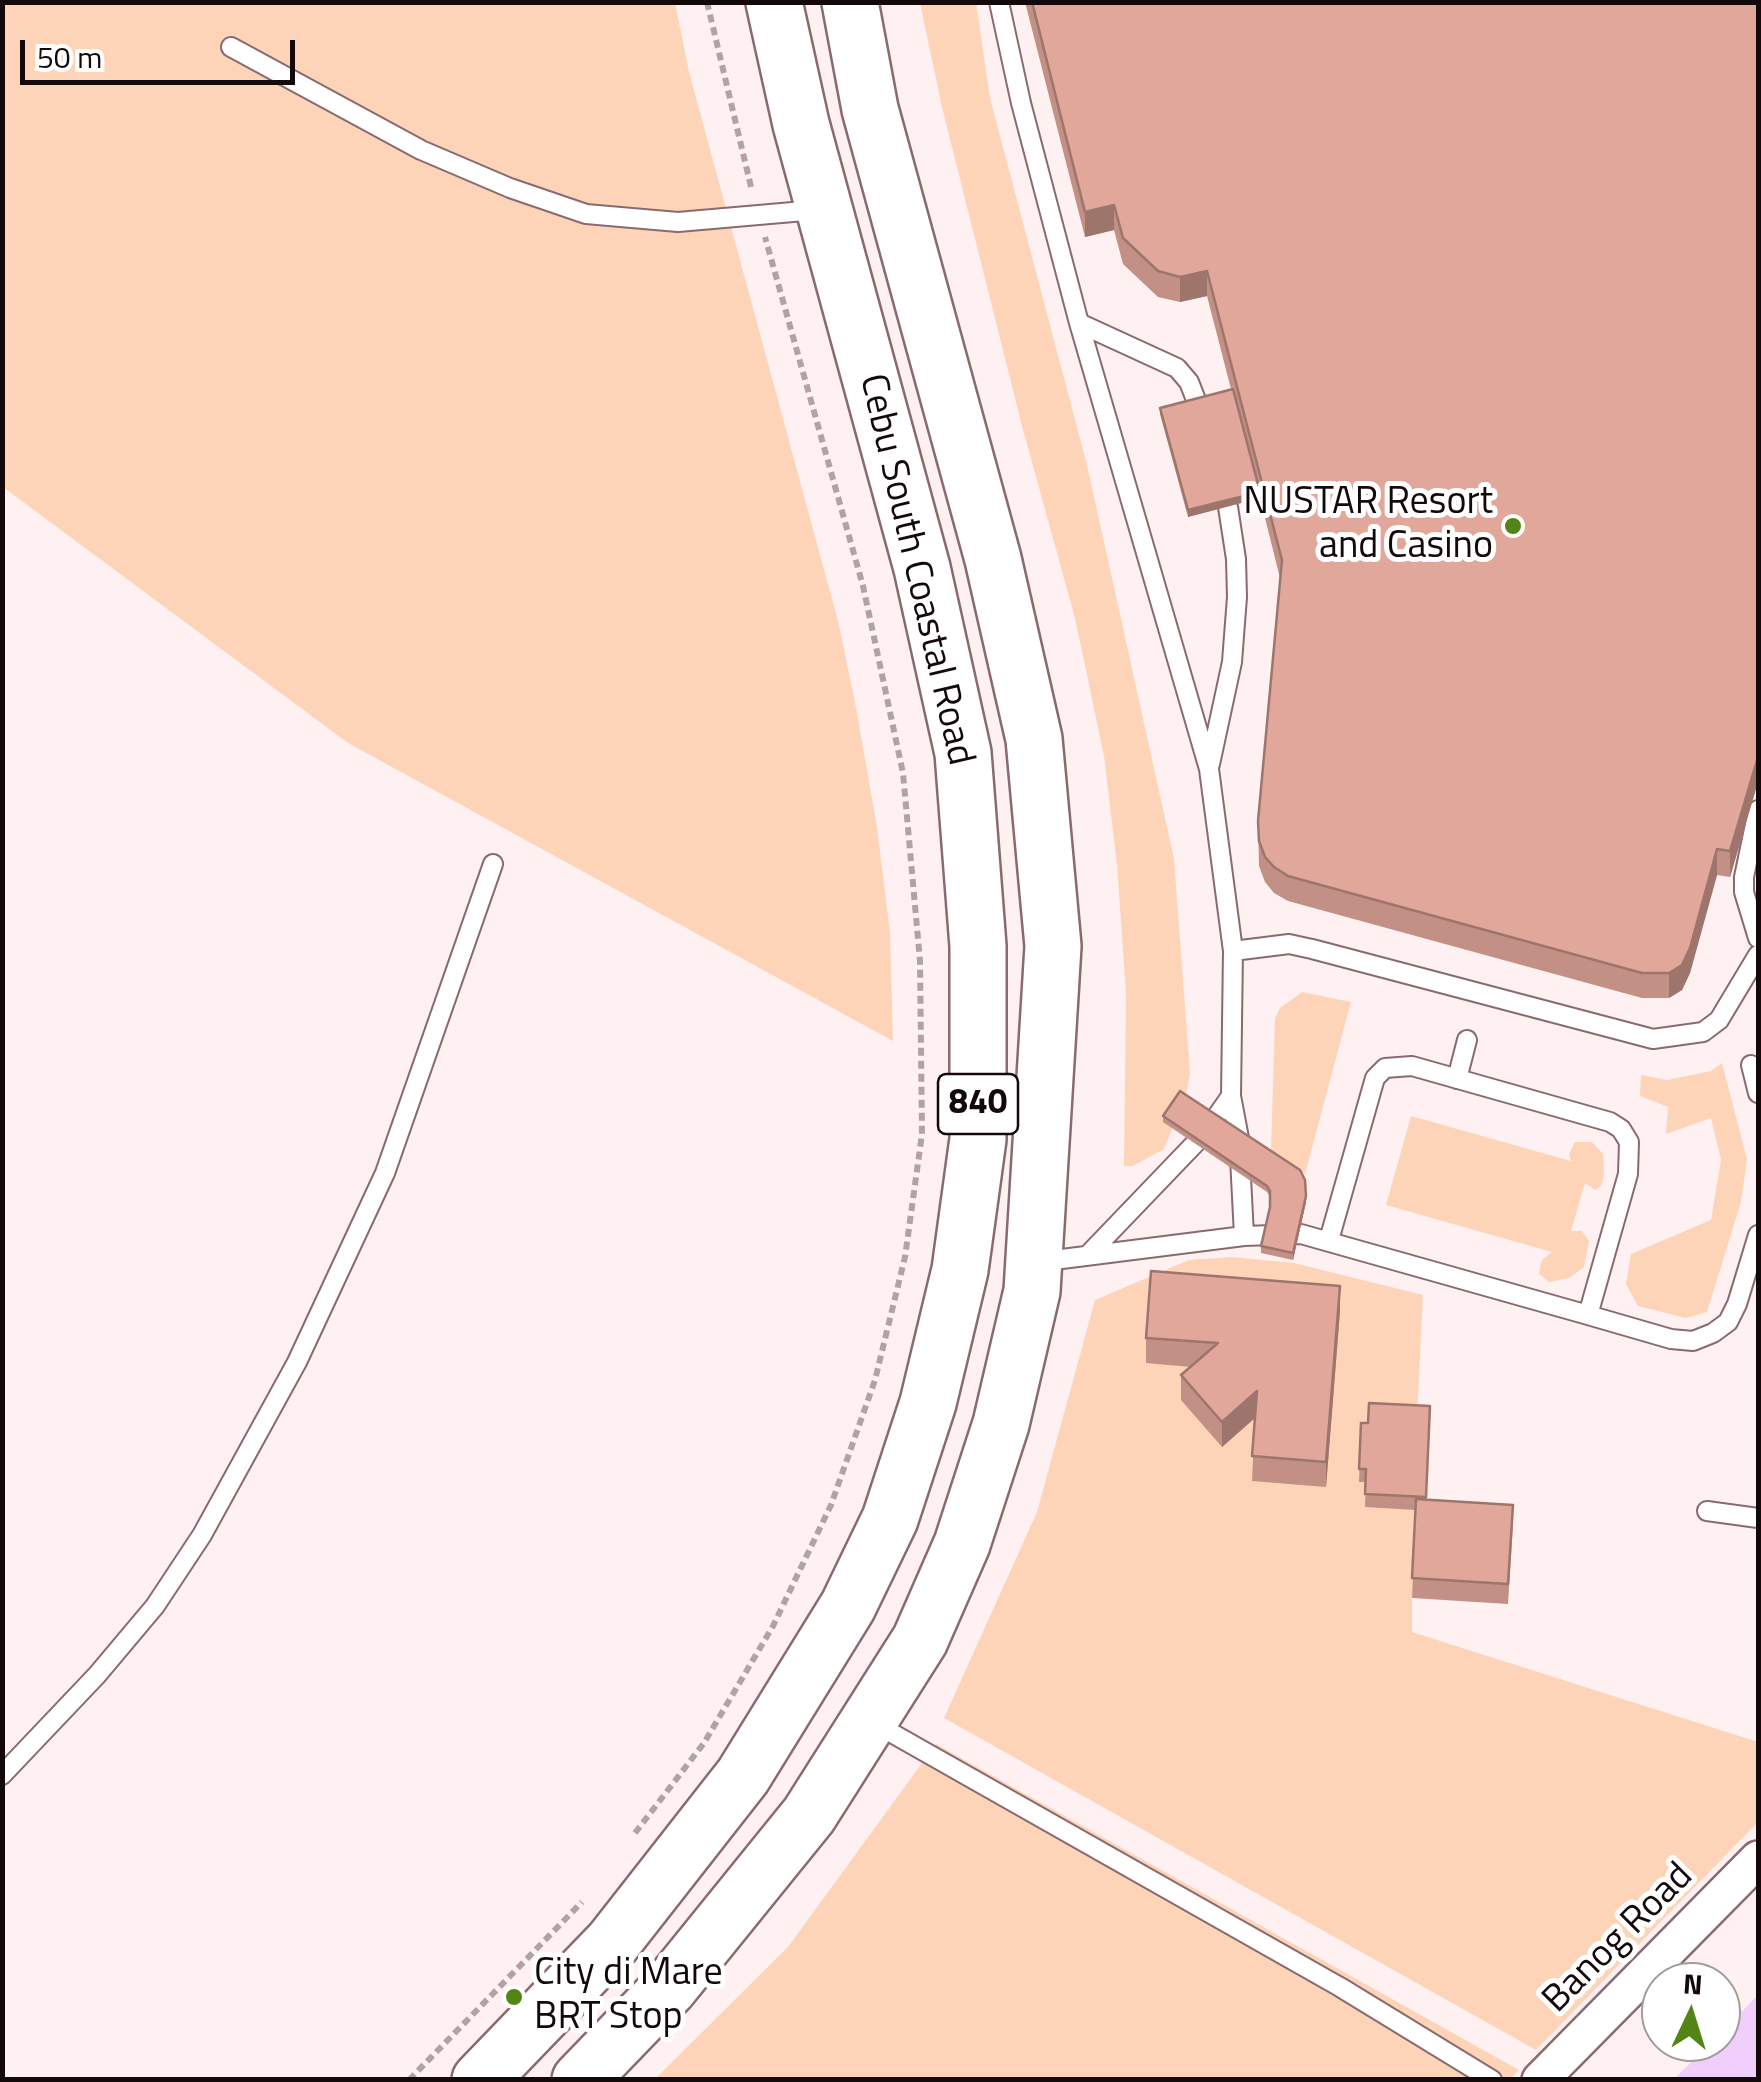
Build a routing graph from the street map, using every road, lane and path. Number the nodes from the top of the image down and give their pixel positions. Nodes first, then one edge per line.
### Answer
1 (707, 2) edge
2 (774, 2) edge
3 (850, 2) edge
4 (999, 2) edge
5 (231, 47) dead end
6 (824, 210) junction
7 (759, 217) junction
8 (1079, 324) junction
9 (1198, 405) edge
10 (1228, 507) edge
11 (1209, 769) junction
12 (1758, 810) edge
13 (493, 864) dead end
14 (1758, 938) edge
15 (1232, 951) junction
16 (1758, 955) edge
17 (1467, 1040) dead end
18 (1751, 1065) dead end
19 (1457, 1079) junction
20 (1758, 1093) edge
21 (1231, 1096) junction
22 (1758, 1234) edge
23 (1244, 1236) junction
24 (1328, 1240) junction
25 (1061, 1259) junction
26 (1588, 1315) junction
27 (1706, 1510) dead end
28 (1758, 1518) edge
29 (869, 1720) junction
30 (2, 1775) edge
31 (635, 1834) dead end
32 (1758, 1860) edge
33 (589, 1895) dead end
34 (408, 2080) edge
35 (480, 2080) edge
36 (580, 2080) edge
37 (1492, 2080) edge
38 (1540, 2080) edge

1 - 7 path
2 - 6 highway, Cebu South Coastal Road / 840
3 - 25 highway, Cebu South Coastal Road / 840
4 - 8 lane
5 - 7 lane
6 - 7 lane
6 - 35 highway, Cebu South Coastal Road / 840
7 - 31 path
8 - 9 lane
8 - 11 lane
10 - 11 lane
11 - 15 lane
12 - 14 lane
13 - 30 lane
15 - 16 lane
15 - 21 lane
17 - 19 lane
18 - 20 lane
19 - 24 lane
19 - 26 lane
21 - 23 lane
21 - 25 lane
22 - 26 lane
23 - 24 lane
23 - 25 lane
24 - 26 lane
25 - 29 highway, Cebu South Coastal Road / 840
27 - 28 lane
29 - 36 highway, Cebu South Coastal Road / 840
29 - 37 lane
32 - 38 street, Banog Road
33 - 34 path

